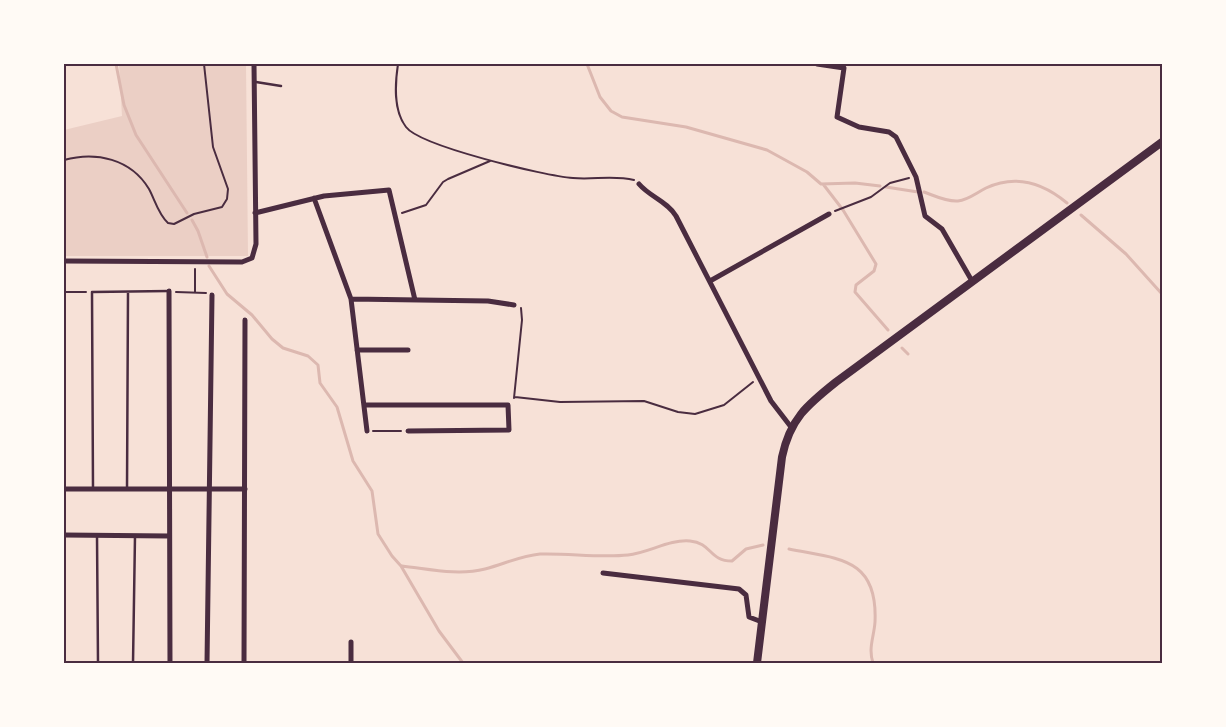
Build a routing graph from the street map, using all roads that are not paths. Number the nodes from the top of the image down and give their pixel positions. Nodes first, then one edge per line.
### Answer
1 (254, 64) edge
2 (817, 64) edge
3 (254, 82) junction
4 (282, 86) dead end
5 (1162, 142) edge
6 (640, 184) road end
7 (314, 198) junction
8 (256, 213) junction
9 (829, 214) road end
10 (64, 261) edge
11 (972, 281) junction
12 (710, 282) junction
13 (169, 291) joint
14 (128, 292) junction
15 (212, 295) road end
16 (351, 298) junction
17 (415, 300) junction
18 (514, 305) road end
19 (245, 320) dead end
20 (357, 350) junction
21 (408, 350) dead end
22 (364, 405) junction
23 (791, 427) junction
24 (367, 431) road end
25 (408, 431) road end
26 (64, 489) edge
27 (93, 489) junction
28 (127, 489) junction
29 (169, 489) junction
30 (209, 489) junction
31 (245, 489) junction
32 (64, 535) edge
33 (97, 536) junction
34 (135, 536) junction
35 (169, 536) junction
36 (603, 573) dead end
37 (762, 622) junction
38 (351, 642) dead end
39 (98, 663) edge
40 (133, 663) edge
41 (170, 663) edge
42 (207, 663) edge
43 (244, 663) edge
44 (351, 663) edge
45 (757, 663) edge

1 - 3 street
2 - 11 street
3 - 4 lane
3 - 8 street
5 - 11 main road
6 - 12 street
7 - 8 street
7 - 16 street
7 - 17 street
8 - 10 street
9 - 12 street
11 - 23 main road
12 - 23 street
13 - 14 lane
13 - 29 street
14 - 27 lane
14 - 28 lane
15 - 30 street
16 - 17 street
16 - 20 street
17 - 18 street
19 - 31 street
20 - 21 street
20 - 22 street
22 - 24 street
22 - 25 street
23 - 37 main road
26 - 27 street
27 - 28 street
28 - 29 street
29 - 30 street
29 - 35 street
30 - 31 street
30 - 42 street
31 - 43 street
32 - 33 street
33 - 34 street
33 - 39 lane
34 - 35 street
34 - 40 lane
35 - 41 street
36 - 37 street
37 - 45 main road
38 - 44 street

